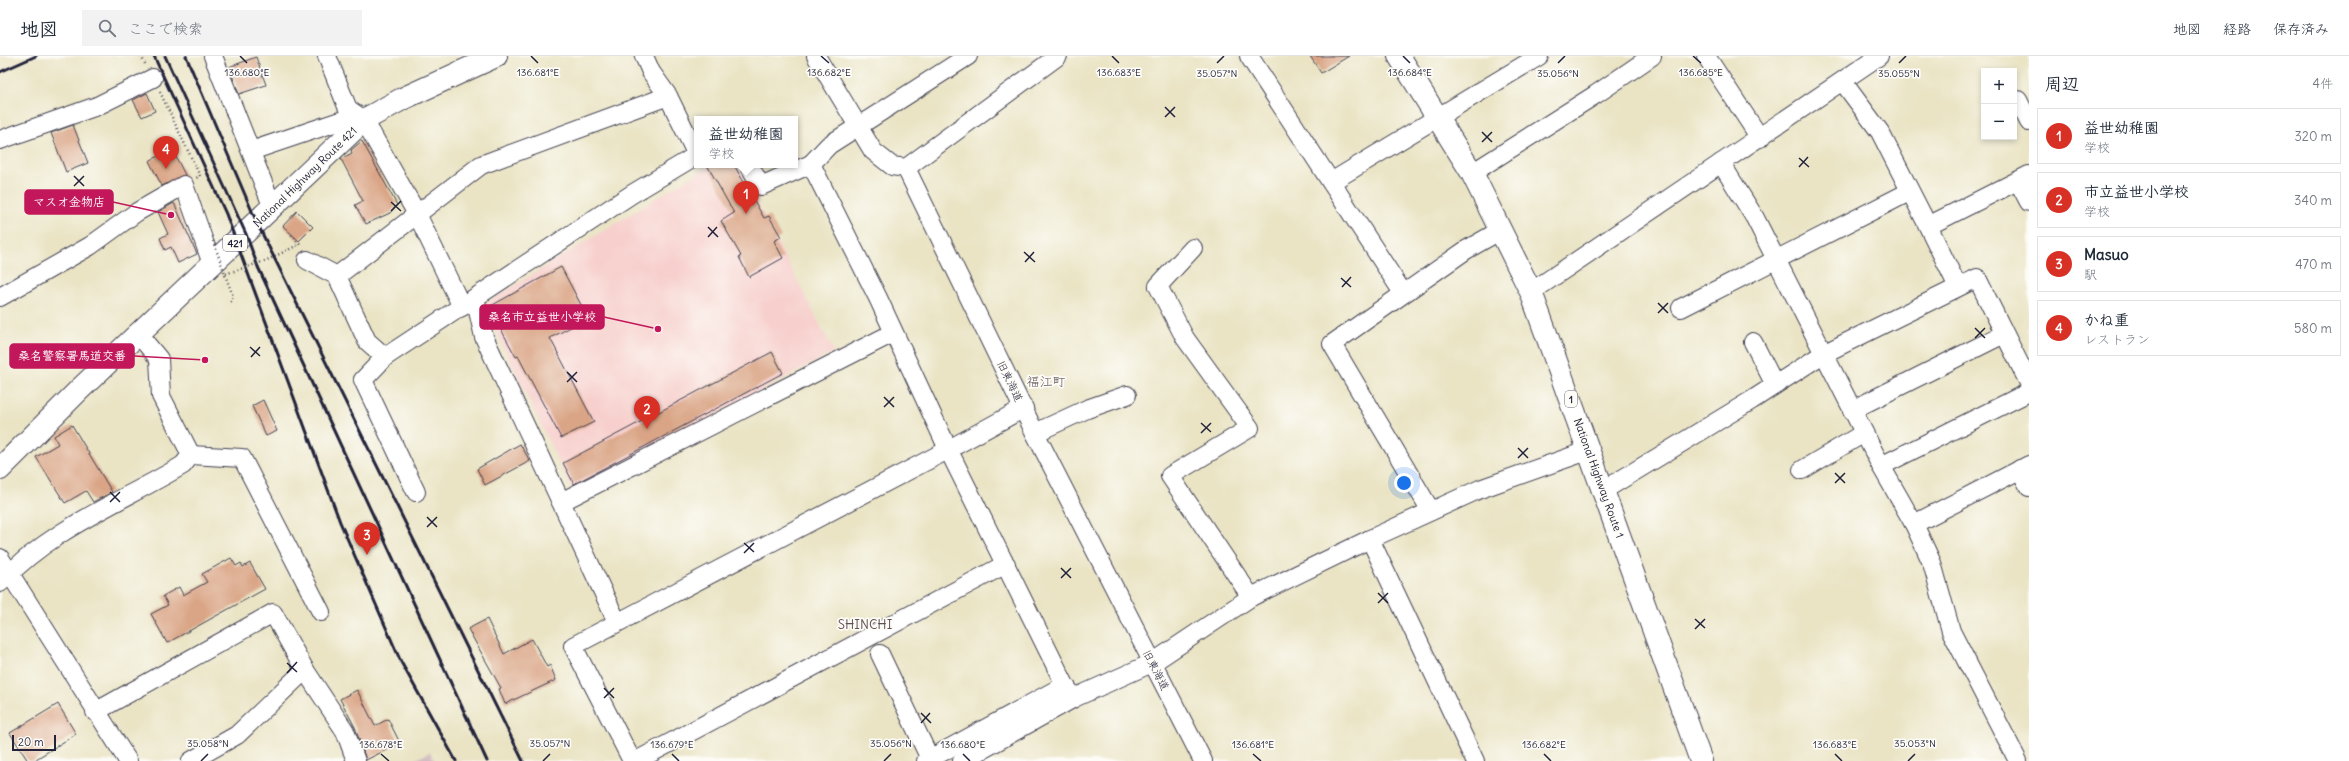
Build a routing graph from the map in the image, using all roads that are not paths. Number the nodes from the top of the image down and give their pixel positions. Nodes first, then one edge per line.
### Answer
1 (213, 56) edge
2 (327, 56) edge
3 (496, 56) edge
4 (644, 56) edge
5 (816, 56) edge
6 (968, 56) edge
7 (1058, 56) edge
8 (1249, 56) edge
9 (1399, 56) edge
10 (1539, 56) edge
11 (1652, 56) edge
12 (1706, 56) edge
13 (1879, 56) edge
14 (153, 78) road end
15 (1843, 82) junction
16 (668, 96) junction
17 (2018, 100) dead end
18 (1439, 118) junction
19 (2029, 122) edge
20 (361, 123) junction
21 (857, 126) junction
22 (1760, 138) junction
23 (0, 140) edge
24 (694, 149) edge
25 (251, 151) junction
26 (694, 157) edge
27 (1721, 163) junction
28 (811, 164) junction
29 (751, 168) edge
30 (906, 168) junction
31 (1472, 173) junction
32 (2023, 178) edge
33 (1331, 182) junction
34 (1909, 192) junction
35 (2029, 202) edge
36 (273, 208) junction
37 (417, 214) junction
38 (1928, 226) junction
39 (1501, 230) junction
40 (1193, 248) dead end
41 (304, 252) road end
42 (1775, 259) junction
43 (219, 269) junction
44 (337, 276) junction
45 (1958, 287) junction
46 (1531, 292) junction
47 (1403, 293) junction
48 (0, 297) edge
49 (468, 303) junction
50 (1681, 308) dead end
51 (892, 333) junction
52 (2004, 334) junction
53 (139, 335) junction
54 (1753, 342) dead end
55 (1823, 354) junction
56 (385, 357) junction
57 (2029, 383) edge
58 (1775, 385) junction
59 (2029, 392) edge
60 (1127, 395) dead end
61 (1024, 408) junction
62 (1852, 410) junction
63 (1035, 433) junction
64 (1864, 433) junction
65 (948, 449) junction
66 (1590, 450) junction
67 (191, 455) junction
68 (1881, 466) junction
69 (2025, 467) edge
70 (0, 468) edge
71 (1802, 470) dead end
72 (2029, 487) edge
73 (1604, 490) junction
74 (416, 492) dead end
75 (561, 502) junction
76 (1431, 511) junction
77 (1914, 524) junction
78 (1370, 539) junction
79 (1006, 564) junction
80 (3, 571) edge
81 (1251, 597) junction
82 (321, 612) dead end
83 (617, 622) junction
84 (880, 654) dead end
85 (1152, 663) junction
86 (305, 670) junction
87 (1070, 691) junction
88 (95, 712) junction
89 (928, 760) edge
90 (128, 761) edge
91 (191, 761) edge
92 (356, 761) edge
93 (632, 761) edge
94 (636, 761) edge
95 (962, 761) edge
96 (1203, 761) edge
97 (1475, 761) edge
98 (1701, 761) edge
99 (2018, 761) edge

1 - 25 street
2 - 20 street
3 - 20 highway, National Highway Route 421 / 421
4 - 16 street
5 - 21 street
6 - 21 street
7 - 30 street
8 - 33 street
9 - 18 highway, National Highway Route 1 / 1
10 - 18 street
11 - 31 street
12 - 22 street
13 - 15 street
14 - 23 street
15 - 22 street
15 - 34 street
16 - 24 street
16 - 37 street
17 - 19 street
18 - 31 highway, National Highway Route 1 / 1
18 - 33 street
20 - 25 street
20 - 36 highway, National Highway Route 421 / 421
20 - 37 street
21 - 28 street
21 - 30 street
22 - 27 street
25 - 36 street
26 - 49 street
27 - 42 street
27 - 46 street
28 - 29 street
28 - 51 street
30 - 61 street, 旧東海道
31 - 39 highway, National Highway Route 1 / 1
32 - 35 street
32 - 38 street
33 - 47 street
34 - 38 street
34 - 42 street
36 - 43 highway, National Highway Route 421 / 421
37 - 44 street
37 - 49 street
38 - 45 street
39 - 46 highway, National Highway Route 1 / 1
39 - 47 street
40 - 81 street
41 - 44 street
42 - 50 street
42 - 55 street
43 - 48 street
43 - 53 highway, National Highway Route 421 / 421
44 - 56 street
45 - 52 street
45 - 55 street
46 - 66 highway, National Highway Route 1 / 1
47 - 76 street
49 - 56 street
49 - 75 street
51 - 65 street
51 - 75 street
52 - 57 street
52 - 62 street
53 - 67 street
53 - 70 highway, National Highway Route 421 / 421
54 - 58 street
55 - 58 street
55 - 62 street
56 - 74 street
58 - 73 street
59 - 68 street
60 - 63 street
61 - 63 street, 旧東海道
61 - 65 street
62 - 64 street
63 - 85 street, 旧東海道
64 - 68 street
64 - 71 street
65 - 79 street
65 - 83 street
66 - 73 highway, National Highway Route 1 / 1
66 - 76 street
67 - 80 street
67 - 82 street
68 - 77 street
69 - 72 street
69 - 77 street
73 - 98 highway, National Highway Route 1 / 1
75 - 83 street
76 - 78 street
77 - 99 street
78 - 81 street
78 - 97 street
79 - 87 street
79 - 94 street
80 - 88 street
81 - 85 street
83 - 93 street
84 - 89 street
85 - 87 street
85 - 96 street, 旧東海道
86 - 88 street
86 - 91 street
86 - 92 street
87 - 89 street
87 - 95 street
88 - 90 street

